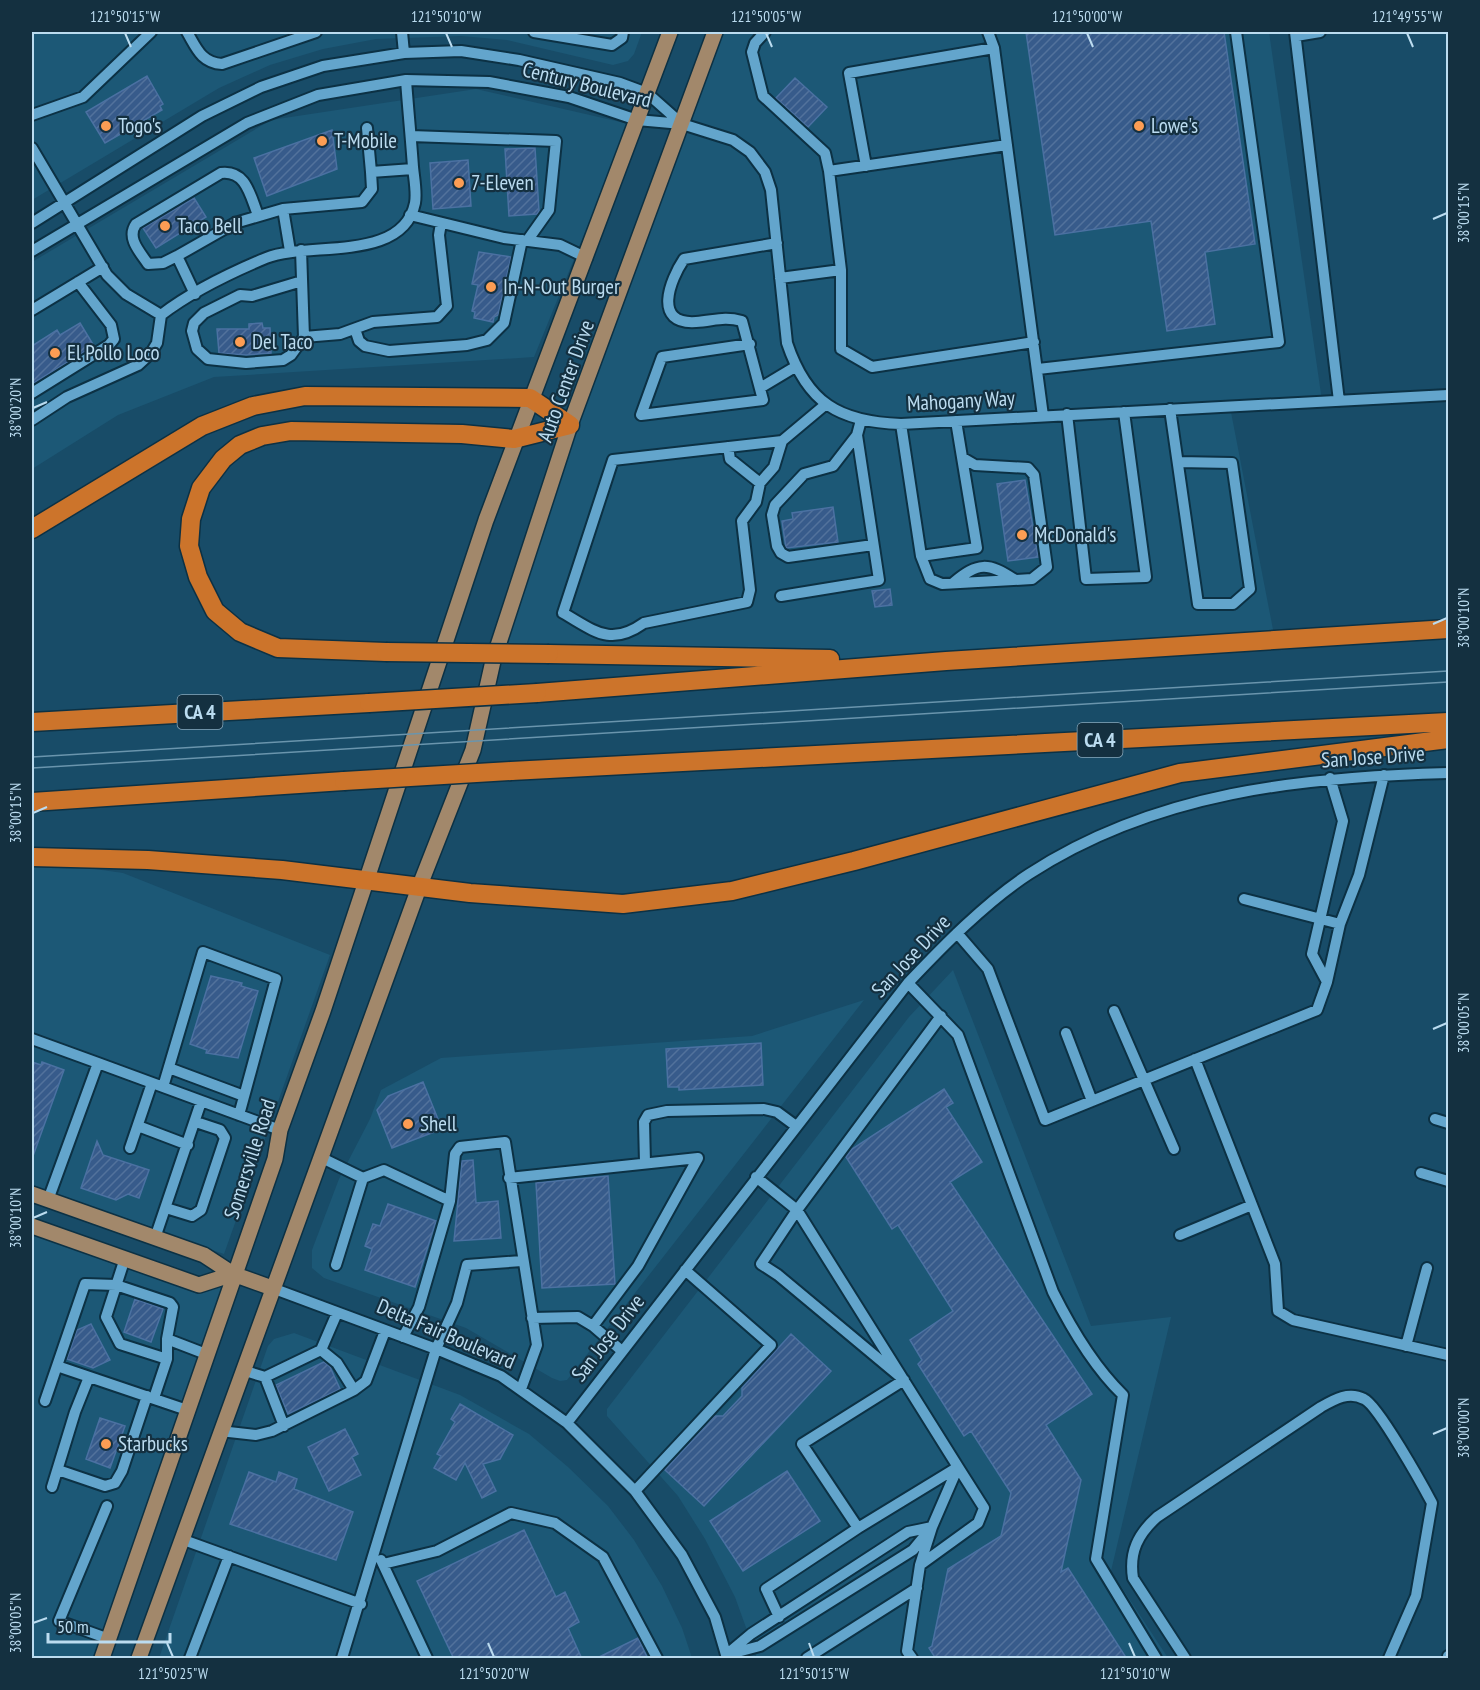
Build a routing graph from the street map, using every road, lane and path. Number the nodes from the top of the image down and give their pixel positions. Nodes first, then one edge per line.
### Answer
1 (151, 32) edge
2 (187, 32) edge
3 (316, 32) edge
4 (402, 32) edge
5 (534, 32) edge
6 (623, 32) edge
7 (670, 32) edge
8 (715, 32) edge
9 (765, 32) edge
10 (988, 32) edge
11 (1236, 32) edge
12 (1320, 32) edge
13 (1296, 34) edge
14 (994, 48) junction
15 (404, 53) junction
16 (406, 80) junction
17 (647, 93) junction
18 (32, 115) edge
19 (637, 120) junction
20 (682, 124) junction
21 (367, 128) dead end
22 (411, 136) junction
23 (1007, 145) junction
24 (32, 148) edge
25 (866, 165) junction
26 (413, 169) junction
27 (829, 171) junction
28 (371, 172) junction
29 (65, 204) junction
30 (283, 209) junction
31 (410, 214) junction
32 (258, 215) junction
33 (32, 223) edge
34 (441, 223) junction
35 (77, 224) junction
36 (524, 240) junction
37 (777, 243) junction
38 (295, 250) junction
39 (32, 251) edge
40 (177, 256) junction
41 (587, 258) junction
42 (103, 267) junction
43 (841, 270) junction
44 (780, 278) junction
45 (302, 281) junction
46 (78, 282) junction
47 (195, 294) junction
48 (32, 310) edge
49 (161, 315) junction
50 (355, 329) junction
51 (304, 337) junction
52 (1034, 342) junction
53 (750, 344) junction
54 (795, 367) junction
55 (1038, 369) junction
56 (760, 388) junction
57 (32, 393) edge
58 (1449, 395) edge
59 (530, 398) junction
60 (1339, 401) junction
61 (825, 405) junction
62 (1170, 409) junction
63 (1124, 412) junction
64 (1067, 414) junction
65 (1043, 416) junction
66 (32, 420) edge
67 (861, 420) junction
68 (956, 421) junction
69 (901, 424) junction
70 (570, 425) junction
71 (857, 435) junction
72 (514, 439) junction
73 (782, 441) junction
74 (728, 447) junction
75 (963, 458) junction
76 (1178, 462) junction
77 (760, 483) junction
78 (32, 530) edge
79 (873, 545) junction
80 (921, 556) junction
81 (1015, 580) junction
82 (953, 583) junction
83 (781, 596) dead end
84 (1449, 629) edge
85 (946, 661) junction
86 (435, 673) joint
87 (32, 722) edge
88 (1449, 722) edge
89 (1449, 739) edge
90 (1449, 773) edge
91 (1384, 775) junction
92 (1330, 778) junction
93 (32, 802) edge
94 (32, 857) edge
95 (365, 878) junction
96 (420, 885) junction
97 (1244, 899) dead end
98 (1320, 919) junction
99 (1340, 924) junction
100 (957, 933) junction
101 (1328, 982) junction
102 (908, 983) junction
103 (1114, 1011) dead end
104 (941, 1016) junction
105 (1066, 1033) dead end
106 (32, 1039) edge
107 (1196, 1059) junction
108 (98, 1063) junction
109 (169, 1068) junction
110 (1144, 1080) junction
111 (158, 1085) junction
112 (244, 1096) junction
113 (1092, 1101) junction
114 (201, 1102) junction
115 (239, 1115) junction
116 (1435, 1119) dead end
117 (196, 1122) junction
118 (1449, 1123) edge
119 (138, 1126) junction
120 (796, 1126) junction
121 (280, 1130) junction
122 (188, 1145) junction
123 (130, 1148) dead end
124 (1174, 1149) dead end
125 (322, 1158) junction
126 (645, 1163) junction
127 (1421, 1173) dead end
128 (756, 1177) junction
129 (363, 1178) junction
130 (509, 1178) junction
131 (1449, 1181) edge
132 (32, 1194) edge
133 (48, 1200) junction
134 (450, 1201) junction
135 (1252, 1205) junction
136 (166, 1209) junction
137 (797, 1210) junction
138 (32, 1226) edge
139 (1180, 1235) dead end
140 (155, 1238) junction
141 (125, 1258) junction
142 (522, 1261) junction
143 (336, 1265) dead end
144 (1427, 1268) dead end
145 (685, 1270) junction
146 (233, 1274) junction
147 (116, 1285) junction
148 (272, 1288) junction
149 (337, 1313) junction
150 (532, 1318) junction
151 (593, 1326) junction
152 (385, 1331) junction
153 (403, 1337) junction
154 (167, 1339) junction
155 (1406, 1346) junction
156 (436, 1349) junction
157 (321, 1350) junction
158 (622, 1351) junction
159 (206, 1354) junction
160 (1449, 1355) edge
161 (167, 1359) junction
162 (57, 1366) junction
163 (242, 1370) junction
164 (89, 1377) junction
165 (265, 1377) junction
166 (904, 1380) junction
167 (521, 1389) junction
168 (354, 1390) junction
169 (150, 1397) junction
170 (45, 1401) dead end
171 (187, 1410) junction
172 (567, 1423) junction
173 (284, 1426) junction
174 (220, 1431) junction
175 (958, 1467) junction
176 (58, 1470) junction
177 (52, 1487) dead end
178 (635, 1491) junction
179 (107, 1506) dead end
180 (932, 1527) junction
181 (858, 1528) junction
182 (181, 1539) junction
183 (377, 1551) junction
184 (229, 1556) junction
185 (383, 1564) junction
186 (920, 1565) junction
187 (917, 1588) junction
188 (361, 1604) junction
189 (779, 1617) junction
190 (109, 1639) junction
191 (727, 1657) edge
192 (102, 1659) edge
193 (139, 1659) edge
194 (190, 1659) edge
195 (342, 1659) edge
196 (427, 1659) edge
197 (657, 1659) edge
198 (807, 1659) edge
199 (912, 1659) edge
200 (1156, 1659) edge
201 (1185, 1659) edge
202 (1389, 1659) edge

1 - 18 street
2 - 3 street
4 - 15 street
5 - 6 street
7 - 17 main road, Auto Center Drive
8 - 20 main road, Auto Center Drive
9 - 27 street
10 - 14 street
11 - 55 street
12 - 13 street
13 - 60 street
14 - 23 street
14 - 25 street
15 - 17 street, Century Boulevard
15 - 29 street, Century Boulevard
16 - 19 street, Century Boulevard
16 - 22 street
16 - 35 street, Century Boulevard
17 - 19 main road, Auto Center Drive
17 - 20 street, Century Boulevard
19 - 20 street, Century Boulevard
19 - 41 main road, Auto Center Drive
20 - 37 street, Mahogany Way
20 - 70 main road, Auto Center Drive
21 - 28 street
22 - 26 street
22 - 36 street
23 - 25 street
23 - 52 street
24 - 29 street
25 - 27 street
26 - 28 street
26 - 31 street
27 - 43 street
28 - 30 street
29 - 33 street, Century Boulevard
29 - 35 street
30 - 32 street
30 - 38 street
31 - 34 street
31 - 38 street
32 - 40 street
32 - 40 street
34 - 36 street
34 - 50 street
35 - 39 street, Century Boulevard
35 - 42 street
36 - 41 street
36 - 50 street
37 - 44 street, Mahogany Way
37 - 53 street
38 - 45 street
38 - 47 street
40 - 47 street
41 - 59 main road, Auto Center Drive
42 - 46 street
42 - 49 street
43 - 44 street
43 - 52 street
44 - 54 street, Mahogany Way
45 - 51 street
45 - 51 street
46 - 48 street
46 - 57 street
47 - 49 street
49 - 66 street
50 - 51 street
52 - 55 street
53 - 56 street
53 - 56 street
54 - 56 street
54 - 61 street, Mahogany Way
55 - 65 street
58 - 60 street, Mahogany Way
59 - 70 highway
59 - 72 main road, Auto Center Drive
59 - 78 highway
60 - 62 street, Mahogany Way
61 - 67 street, Mahogany Way
61 - 73 street
62 - 63 street, Mahogany Way
62 - 76 street
63 - 64 street, Mahogany Way
63 - 64 street
64 - 65 street, Mahogany Way
65 - 68 street, Mahogany Way
67 - 69 street, Mahogany Way
67 - 71 street
68 - 69 street, Mahogany Way
68 - 75 street
69 - 80 street
70 - 72 highway
70 - 96 main road, Auto Center Drive
71 - 79 street
71 - 79 street
72 - 85 highway, bridge
72 - 86 main road, Auto Center Drive
73 - 74 street
73 - 77 street
74 - 77 street
74 - 77 street
75 - 80 street
75 - 81 street
76 - 76 street
79 - 83 street
80 - 82 street
81 - 82 street
81 - 82 street
84 - 85 highway, CA 4
85 - 87 highway, CA 4, bridge
86 - 95 main road, Somersville Road
88 - 93 highway, CA 4, bridge
89 - 96 highway
90 - 91 street, San Jose Drive
91 - 92 street, San Jose Drive
91 - 99 street
92 - 98 street
92 - 100 street, San Jose Drive
94 - 95 highway
95 - 96 highway
95 - 121 main road, Somersville Road
96 - 125 main road
97 - 98 street
98 - 99 street
98 - 101 street
99 - 101 street
100 - 102 street, San Jose Drive
100 - 113 street
101 - 107 street
102 - 104 street
102 - 120 street, San Jose Drive
103 - 110 street
104 - 137 street
104 - 200 street
105 - 113 street
106 - 108 street
107 - 110 street
107 - 135 street
108 - 111 street
108 - 133 street
109 - 111 street
109 - 112 street
109 - 112 street
110 - 113 street
110 - 124 street
111 - 114 street
111 - 119 street
112 - 115 street
114 - 115 street
114 - 117 street
115 - 121 street
116 - 118 street
117 - 122 street
117 - 136 street
119 - 122 street
119 - 123 street
120 - 126 street
120 - 128 street, San Jose Drive
121 - 146 main road, Somersville Road
122 - 136 street
125 - 129 street
125 - 148 main road
126 - 130 street
126 - 151 street
127 - 131 street
128 - 137 street
128 - 145 street, San Jose Drive
129 - 134 street
129 - 143 street
130 - 134 street
130 - 142 street
132 - 133 main road, Delta Fair Boulevard
133 - 140 main road, Delta Fair Boulevard
134 - 153 street
135 - 139 street
135 - 155 street
136 - 140 street
137 - 166 street
137 - 166 street
138 - 141 main road
140 - 146 main road, Delta Fair Boulevard
141 - 146 main road
141 - 147 street
142 - 150 street
142 - 156 street
144 - 155 street
145 - 158 street, San Jose Drive
145 - 178 street
146 - 148 main road, Delta Fair Boulevard
146 - 159 main road, Somersville Road
147 - 154 street
147 - 161 street
147 - 162 street
148 - 149 street, Delta Fair Boulevard
148 - 163 main road
149 - 152 street, Delta Fair Boulevard
149 - 157 street
150 - 151 street
150 - 167 street
151 - 158 street
152 - 153 street, Delta Fair Boulevard
152 - 168 street
153 - 156 street, Delta Fair Boulevard
154 - 159 street
154 - 161 street
155 - 160 street
156 - 167 street, Delta Fair Boulevard
156 - 183 street
157 - 165 street
157 - 168 street
158 - 172 street, San Jose Drive
159 - 171 main road, Somersville Road
161 - 169 street
162 - 164 street
162 - 170 street
163 - 165 street
163 - 174 main road
164 - 169 street
164 - 176 street
165 - 173 street
166 - 175 street
166 - 181 street
167 - 172 street, Delta Fair Boulevard
168 - 173 street
169 - 171 street
169 - 176 street
171 - 190 main road, Somersville Road
172 - 178 street, Delta Fair Boulevard
173 - 174 street
174 - 182 main road
175 - 180 street
175 - 181 street
175 - 186 street
176 - 177 street
178 - 191 street, Delta Fair Boulevard
179 - 190 street
180 - 186 street
180 - 189 street
180 - 191 street
181 - 189 street
182 - 184 street
182 - 193 main road
183 - 185 street
183 - 188 street
184 - 188 street
184 - 194 street
185 - 196 street
185 - 197 street
186 - 187 street
187 - 198 street
187 - 199 street
188 - 195 street
189 - 191 street
190 - 192 main road, Somersville Road
201 - 202 street

